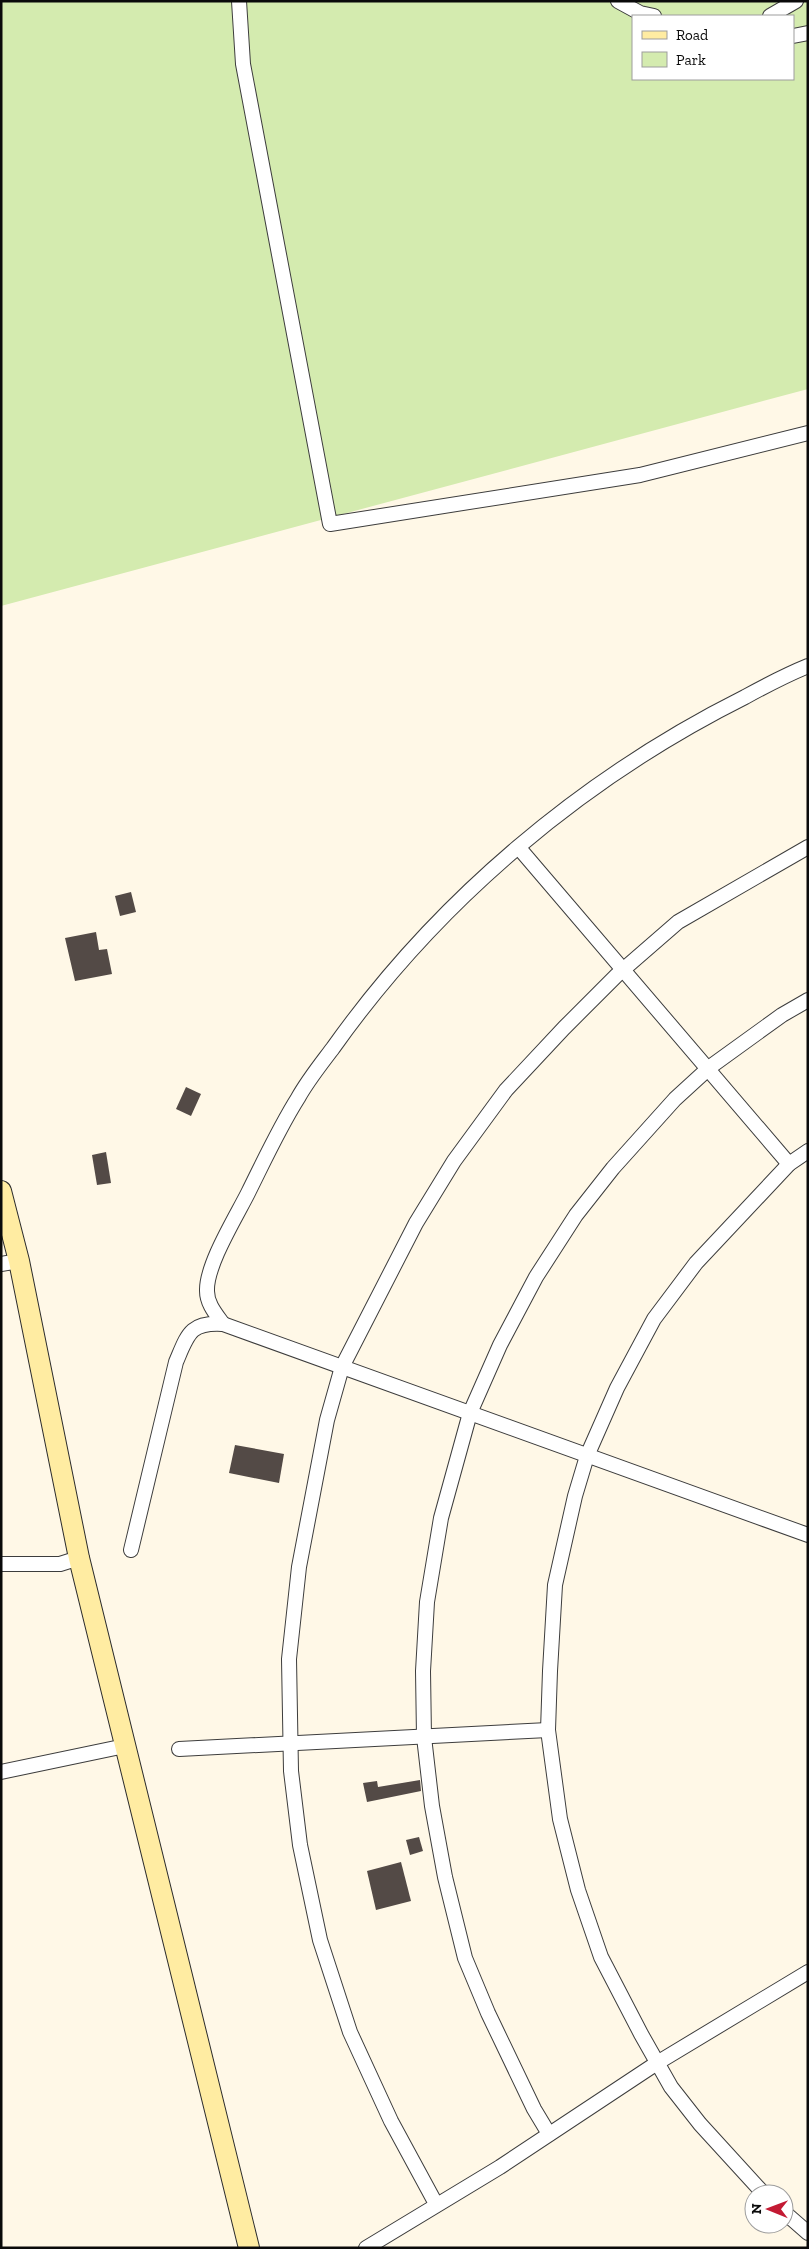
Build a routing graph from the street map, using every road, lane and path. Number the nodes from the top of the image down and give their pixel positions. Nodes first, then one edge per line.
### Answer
1 (239, 1) edge
2 (618, 1) edge
3 (796, 1) edge
4 (649, 15) edge
5 (772, 15) edge
6 (808, 33) edge
7 (794, 36) edge
8 (808, 433) edge
9 (808, 666) edge
10 (808, 847) edge
11 (519, 848) junction
12 (808, 1000) edge
13 (808, 1151) edge
14 (789, 1164) junction
15 (1, 1191) edge
16 (10, 1262) edge
17 (223, 1324) junction
18 (342, 1367) junction
19 (470, 1413) junction
20 (587, 1456) junction
21 (808, 1535) edge
22 (132, 1550) dead end
23 (80, 1558) junction
24 (1, 1564) edge
25 (548, 1730) junction
26 (124, 1746) junction
27 (178, 1749) dead end
28 (1, 1772) edge
29 (808, 1972) edge
30 (657, 2063) junction
31 (549, 2134) junction
32 (755, 2184) edge
33 (436, 2204) junction
34 (794, 2220) edge
35 (808, 2232) edge
36 (249, 2248) edge
37 (366, 2248) edge

1 - 8 street
2 - 4 street
3 - 5 street
6 - 7 street
9 - 11 street
10 - 18 street
11 - 14 street
11 - 17 street
12 - 19 street
13 - 14 street
14 - 20 street
15 - 16 street
16 - 23 street
17 - 18 street
17 - 22 street
18 - 19 street
18 - 33 street
19 - 20 street
19 - 31 street
20 - 21 street
20 - 25 street
23 - 24 street
23 - 26 street
25 - 27 street
25 - 30 street
26 - 28 street
26 - 36 street
29 - 30 street
30 - 31 street
30 - 32 street
31 - 33 street
33 - 37 street
34 - 35 street

